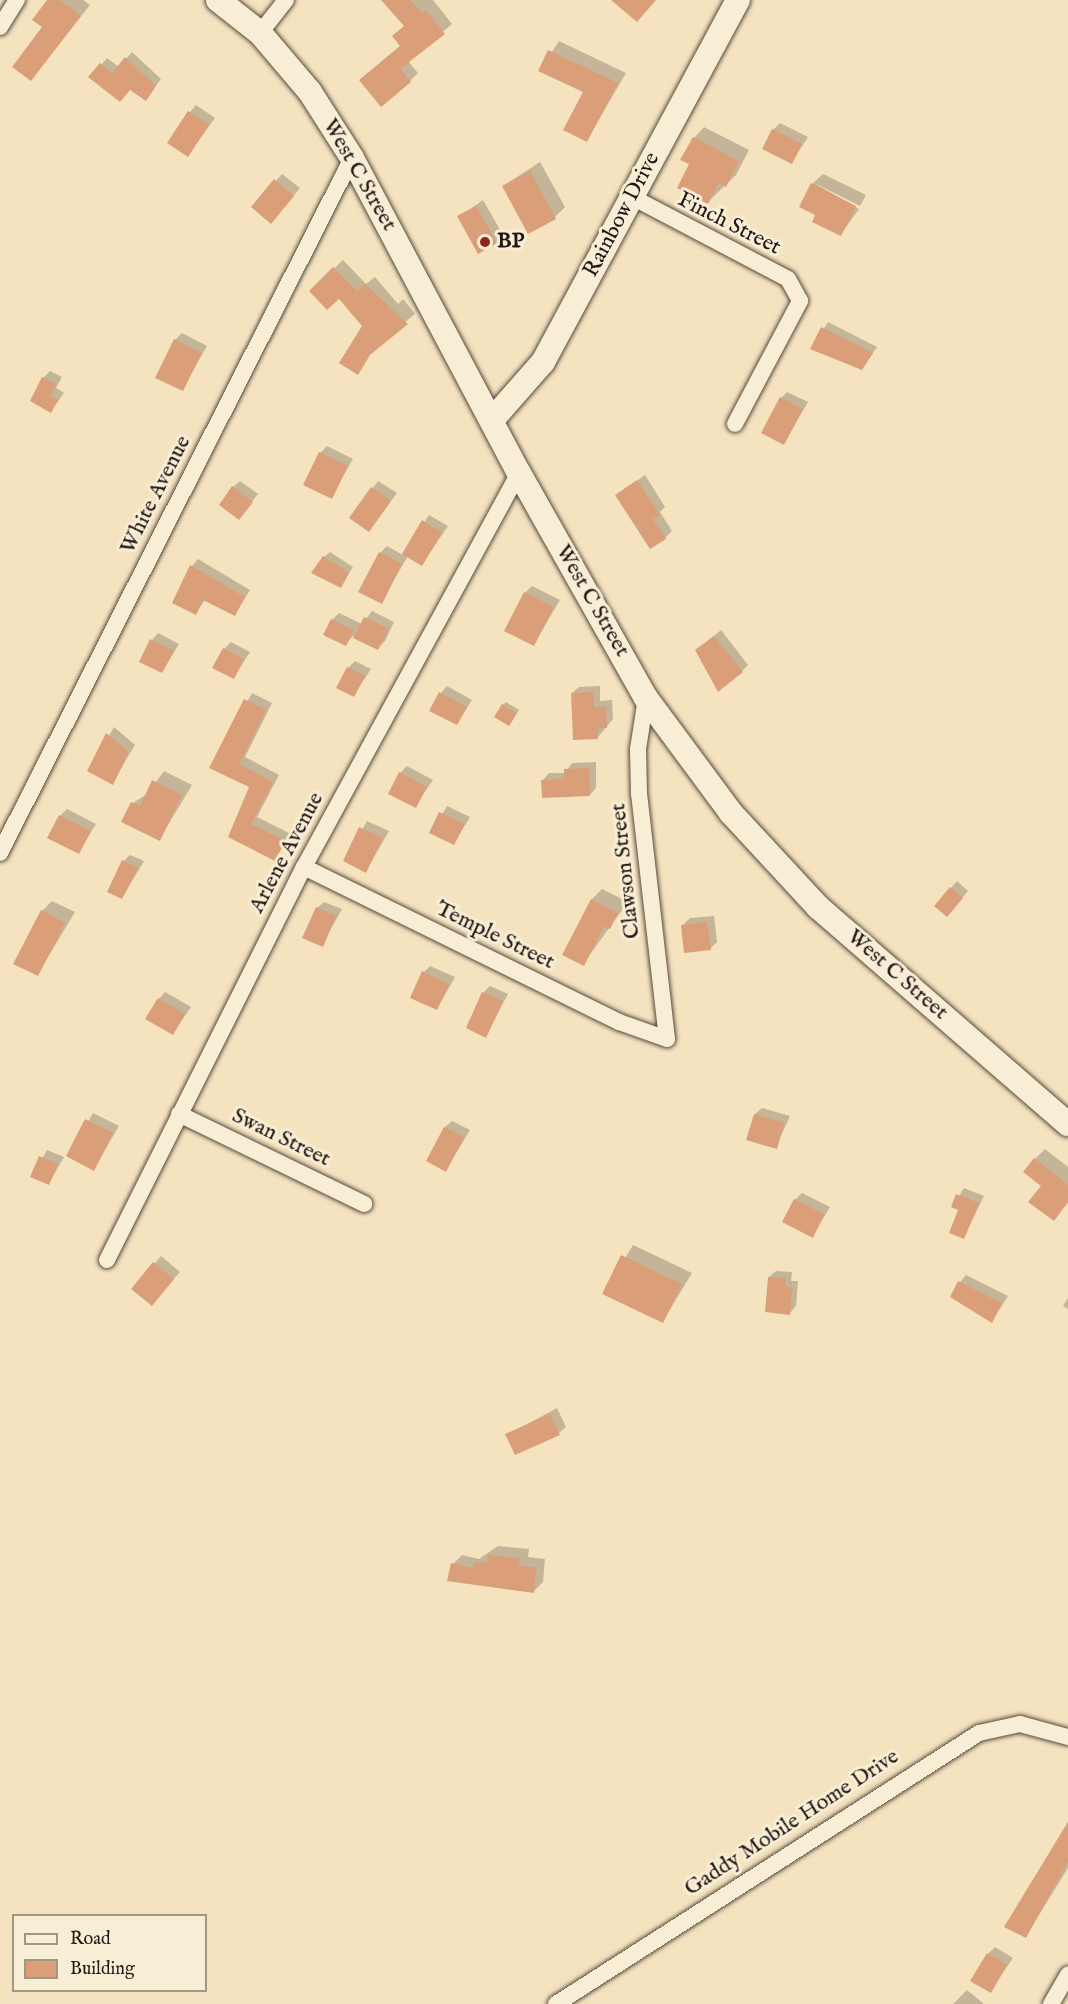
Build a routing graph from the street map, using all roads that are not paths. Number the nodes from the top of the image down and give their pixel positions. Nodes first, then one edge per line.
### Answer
1 (17, 0) edge
2 (218, 0) edge
3 (286, 0) edge
4 (738, 0) edge
5 (0, 27) edge
6 (260, 33) junction
7 (352, 158) junction
8 (632, 197) junction
9 (492, 420) junction
10 (735, 424) dead end
11 (519, 473) junction
12 (646, 698) junction
13 (0, 853) edge
14 (304, 867) junction
15 (667, 1039) joint
16 (179, 1114) junction
17 (1068, 1124) edge
18 (364, 1204) dead end
19 (107, 1260) dead end
20 (1068, 1737) edge
21 (1068, 1975) edge
22 (555, 2004) edge
23 (1051, 2004) edge

1 - 5 street
2 - 6 main road, West C Street
3 - 6 street
4 - 8 main road, Rainbow Drive
6 - 7 main road, West C Street
7 - 9 main road, West C Street
7 - 13 street, White Avenue
8 - 9 main road, Rainbow Drive
8 - 10 street, Finch Street
9 - 11 main road, West C Street
11 - 12 main road, West C Street
11 - 14 street, Arlene Avenue
12 - 15 street, Clawson Street
12 - 17 main road, West C Street
14 - 15 street, Temple Street
14 - 16 street, Arlene Avenue
16 - 18 street, Swan Street
16 - 19 street, Arlene Avenue
20 - 22 street, Gaddy Mobile Home Drive
21 - 23 street

